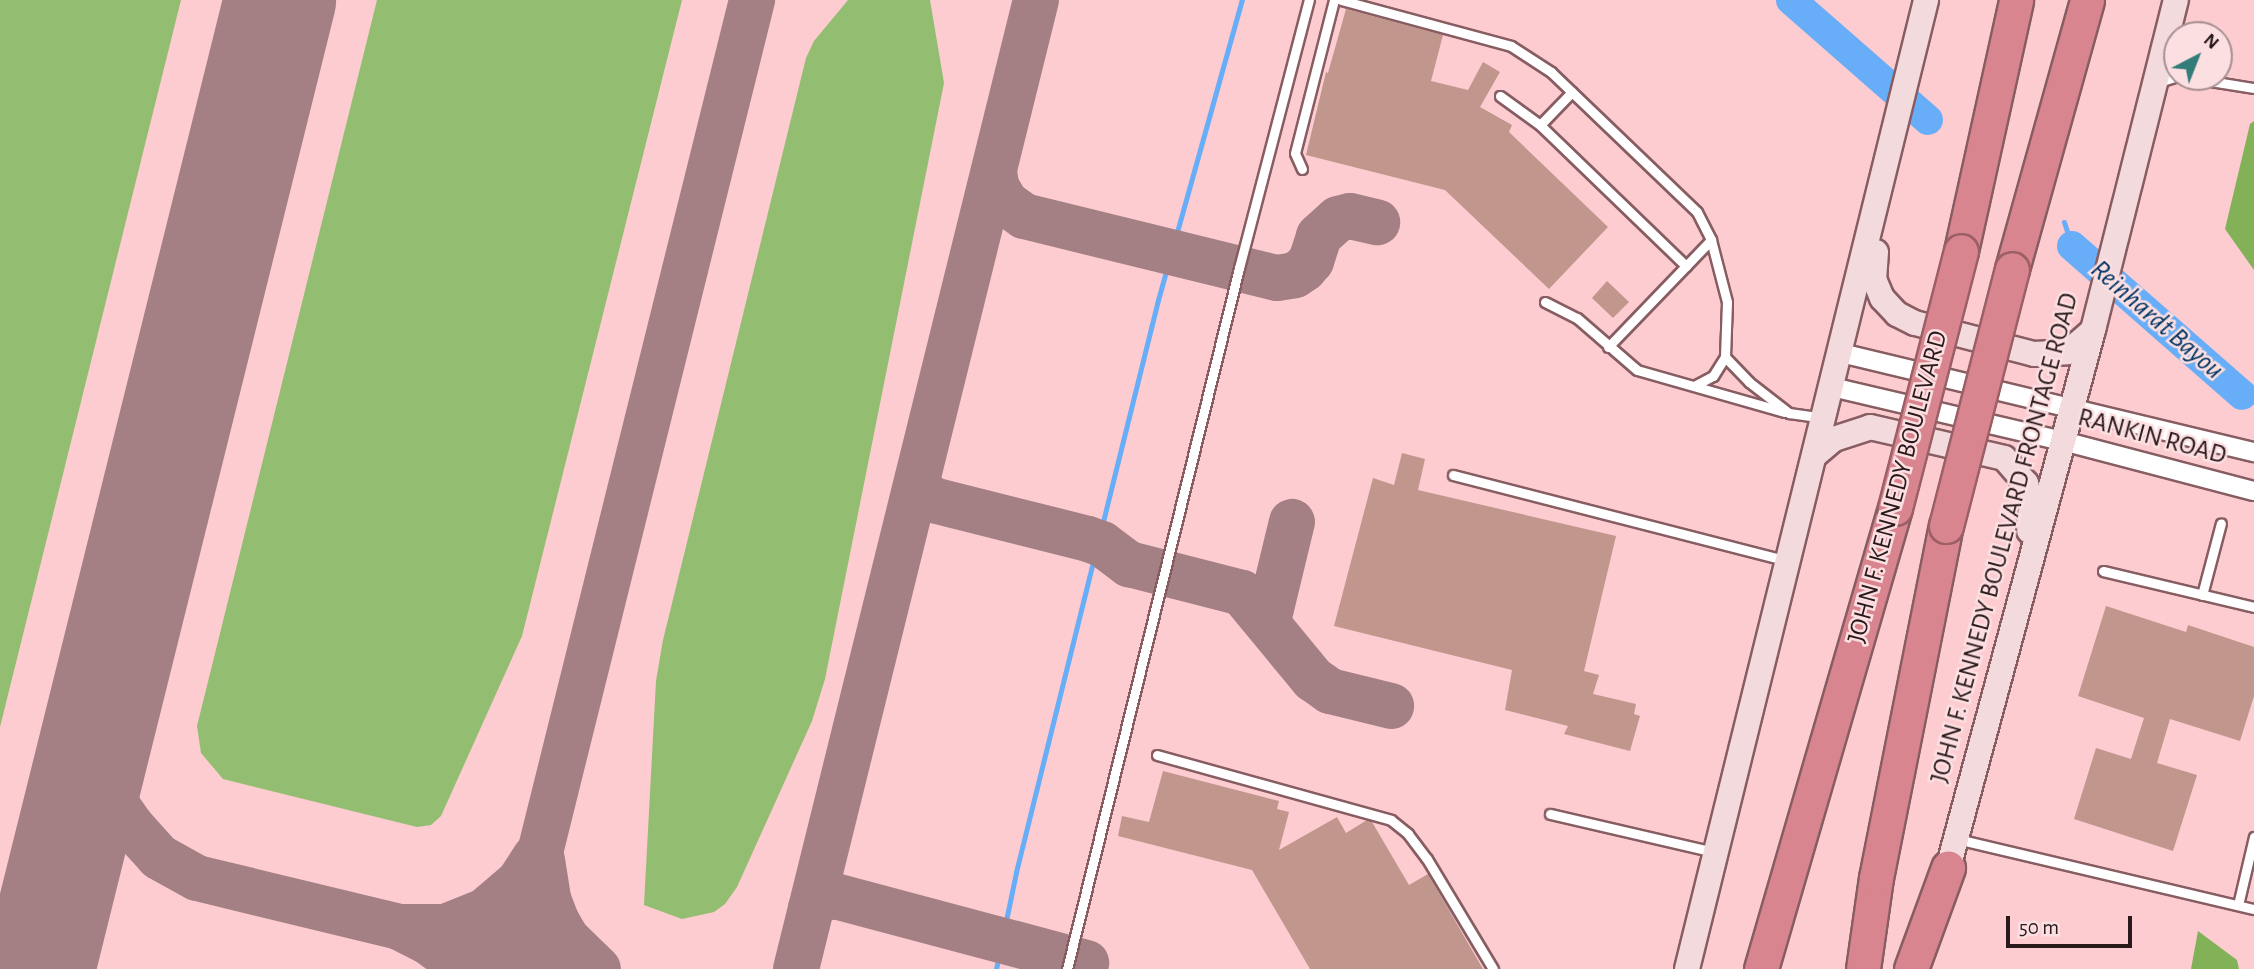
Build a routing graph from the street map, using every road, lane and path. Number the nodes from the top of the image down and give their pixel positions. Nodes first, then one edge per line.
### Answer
1 (1309, 0) edge
2 (1334, 0) edge
3 (1341, 0) edge
4 (1926, 0) edge
5 (2016, 0) edge
6 (2087, 0) edge
7 (2104, 0) edge
8 (2176, 0) edge
9 (2173, 21) edge
10 (2233, 85) edge
11 (2254, 88) edge
12 (2163, 90) edge
13 (1572, 92) junction
14 (1500, 96) dead end
15 (1540, 125) junction
16 (2041, 157) junction
17 (1302, 169) dead end
18 (1880, 196) junction
19 (1711, 240) junction
20 (1686, 266) junction
21 (1545, 302) dead end
22 (2093, 330) junction
23 (1608, 347) junction
24 (1841, 353) junction
25 (1725, 357) junction
26 (1694, 386) junction
27 (1832, 387) junction
28 (2072, 407) junction
29 (1789, 413) junction
30 (1824, 419) junction
31 (2063, 441) junction
32 (2254, 452) edge
33 (1815, 455) junction
34 (1453, 475) dead end
35 (2254, 491) edge
36 (2221, 523) dead end
37 (1789, 561) junction
38 (2102, 571) dead end
39 (2024, 583) junction
40 (2202, 595) junction
41 (2254, 607) edge
42 (1157, 755) dead end
43 (1550, 814) dead end
44 (2254, 837) edge
45 (1716, 852) junction
46 (1952, 853) junction
47 (2238, 905) junction
48 (2254, 909) edge
49 (1068, 969) edge
50 (1493, 969) edge
51 (1687, 969) edge
52 (1761, 969) edge
53 (1863, 969) edge
54 (1911, 969) edge
55 (1924, 969) edge

1 - 49 lane
2 - 17 lane
3 - 13 lane
4 - 18 street
5 - 52 highway, JOHN F. KENNEDY BOULEVARD, bridge
6 - 16 highway, JOHN F. KENNEDY BOULEVARD
7 - 16 highway
8 - 9 street, JOHN F. KENNEDY BOULEVARD FRONTAGE ROAD
10 - 11 lane
12 - 22 street, JOHN F. KENNEDY BOULEVARD FRONTAGE ROAD
13 - 15 lane
13 - 19 lane
14 - 15 lane
15 - 20 lane
16 - 53 highway, JOHN F. KENNEDY BOULEVARD, bridge
18 - 22 street
18 - 24 street
19 - 20 lane
19 - 25 lane
20 - 23 lane
21 - 23 lane
22 - 28 street, JOHN F. KENNEDY BOULEVARD FRONTAGE ROAD
23 - 26 lane
24 - 27 street
24 - 28 street, RANKIN ROAD
25 - 26 lane
25 - 29 lane
26 - 29 lane
27 - 30 street
27 - 31 street, RANKIN ROAD
28 - 31 street, JOHN F. KENNEDY BOULEVARD FRONTAGE ROAD
28 - 32 street, RANKIN ROAD
29 - 30 lane
30 - 33 street
31 - 35 street, RANKIN ROAD
31 - 39 street, JOHN F. KENNEDY BOULEVARD FRONTAGE ROAD
33 - 37 street
33 - 39 street
34 - 37 lane
36 - 40 lane
37 - 45 street
38 - 40 lane
39 - 46 street, JOHN F. KENNEDY BOULEVARD FRONTAGE ROAD
40 - 41 lane
42 - 50 lane
43 - 45 lane
44 - 47 lane
45 - 51 street
46 - 47 lane
46 - 54 highway
46 - 55 street, JOHN F. KENNEDY BOULEVARD FRONTAGE ROAD
47 - 48 lane

